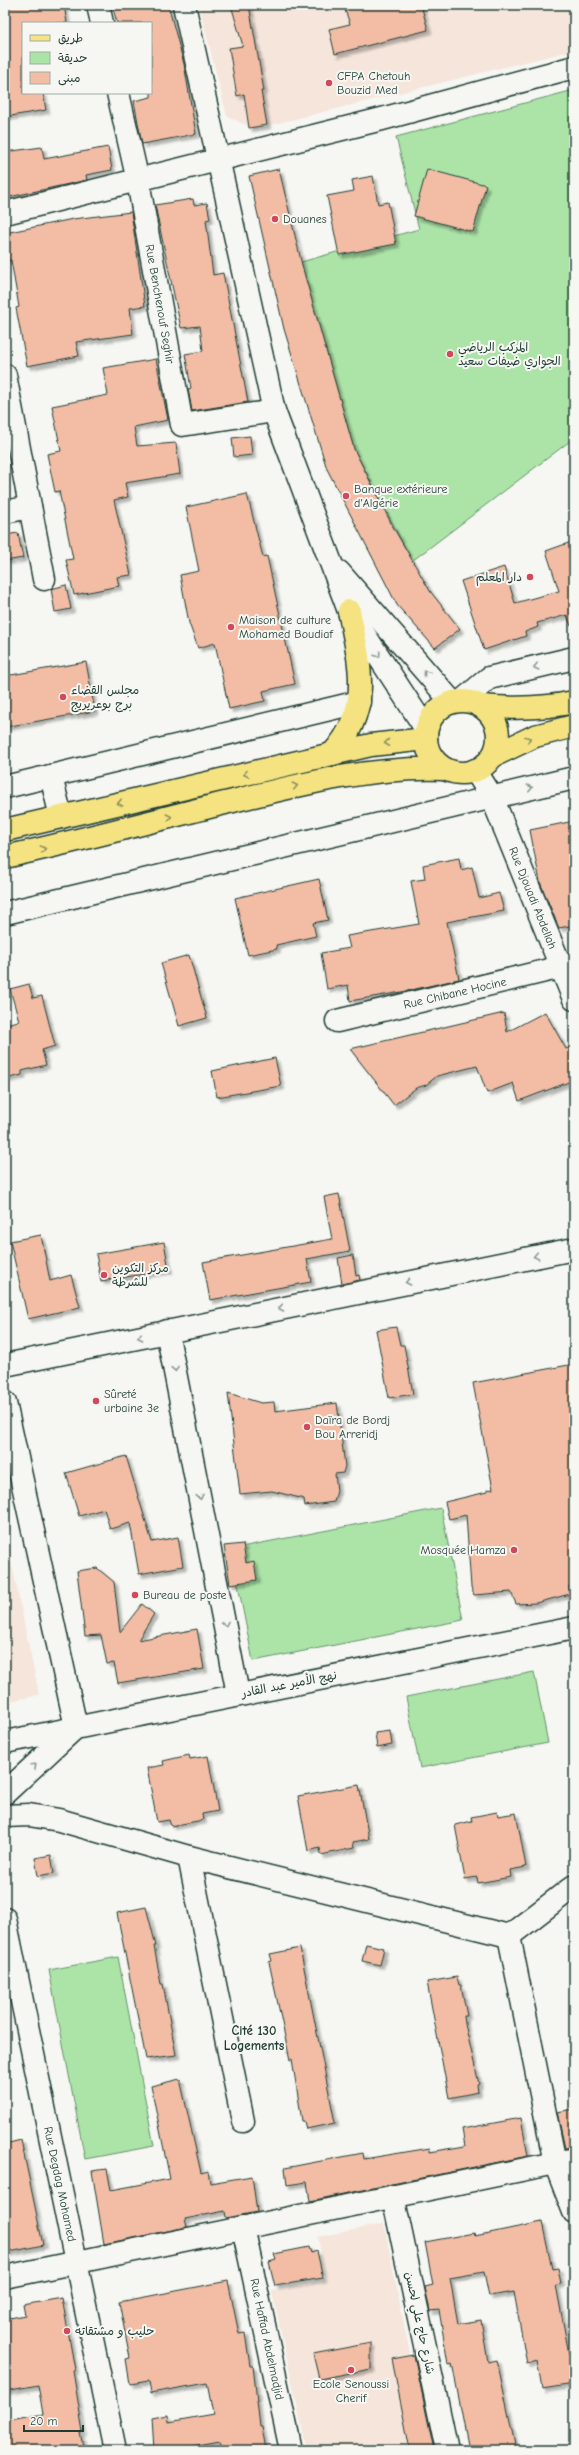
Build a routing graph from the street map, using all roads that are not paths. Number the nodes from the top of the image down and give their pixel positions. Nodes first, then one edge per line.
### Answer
1 (98, 5) edge
2 (184, 5) edge
3 (102, 22) edge
4 (574, 67) edge
5 (118, 94) edge
6 (219, 160) junction
7 (138, 181) junction
8 (5, 213) edge
9 (5, 375) edge
10 (274, 411) junction
11 (30, 507) junction
12 (5, 512) edge
13 (334, 567) junction
14 (44, 579) dead end
15 (349, 611) junction
16 (574, 658) edge
17 (359, 702) junction
18 (574, 702) edge
19 (465, 703) junction
20 (574, 726) edge
21 (426, 734) junction
22 (332, 754) junction
23 (493, 756) junction
24 (445, 769) junction
25 (475, 770) junction
26 (52, 776) junction
27 (574, 778) edge
28 (5, 787) edge
29 (492, 797) junction
30 (61, 816) junction
31 (5, 830) edge
32 (66, 843) junction
33 (5, 857) edge
34 (5, 913) edge
35 (568, 966) edge
36 (574, 999) edge
37 (336, 1021) dead end
38 (574, 1249) edge
39 (167, 1331) junction
40 (5, 1365) edge
41 (5, 1403) edge
42 (574, 1628) edge
43 (238, 1694) junction
44 (76, 1727) junction
45 (5, 1742) edge
46 (5, 1792) edge
47 (5, 1816) edge
48 (189, 1857) junction
49 (574, 1886) edge
50 (5, 1919) edge
51 (509, 1936) junction
52 (243, 2121) dead end
53 (565, 2161) edge
54 (393, 2196) junction
55 (574, 2212) edge
56 (243, 2227) junction
57 (76, 2262) junction
58 (5, 2277) edge
59 (115, 2450) edge
60 (291, 2450) edge
61 (447, 2450) edge

1 - 3 street
2 - 6 street
4 - 6 street
5 - 7 street, Rue Benchenouf Seghir
6 - 7 street
6 - 10 street
7 - 8 street
7 - 10 street, Rue Benchenouf Seghir
9 - 11 street
10 - 13 street
11 - 12 street
11 - 14 street
13 - 15 street
19 -> 13 street
15 - 17 main road
15 -> 21 street
16 -> 19 street
17 - 22 main road
17 - 26 street
18 - 19 main road
19 - 21 main road
19 - 23 main road
23 -> 20 main road
21 -> 22 main road
21 - 24 main road
22 -> 30 main road
23 - 25 main road
24 - 25 main road
32 -> 24 main road
25 - 29 street, Rue Djouadi Abdellah
26 - 28 street
26 - 30 street
29 -> 27 street
29 - 34 street
29 - 35 street, Rue Djouadi Abdellah
30 - 31 main road
30 - 32 main road
33 -> 32 main road
35 - 36 street, Rue Djouadi Abdellah
35 - 37 street, Rue Chibane Hocine
38 -> 39 street
39 -> 40 street
39 -> 43 street
41 - 44 street
42 - 43 street, نهج الأمير عبد القادر
43 - 44 street, نهج الأمير عبد القادر
44 - 45 street, نهج الأمير عبد القادر
46 -> 44 street
47 - 48 street
48 - 51 street
48 - 52 street
49 - 51 street
50 - 57 street, Rue Degdag Mohamed
51 - 53 street
53 - 54 street
53 - 55 street
54 - 56 street
54 - 61 street, شارع حاج علي لحسن
56 - 57 street
56 - 60 street, Rue Haffad Abdelmadjid
57 - 58 street
57 - 59 street, Rue Degdag Mohamed

